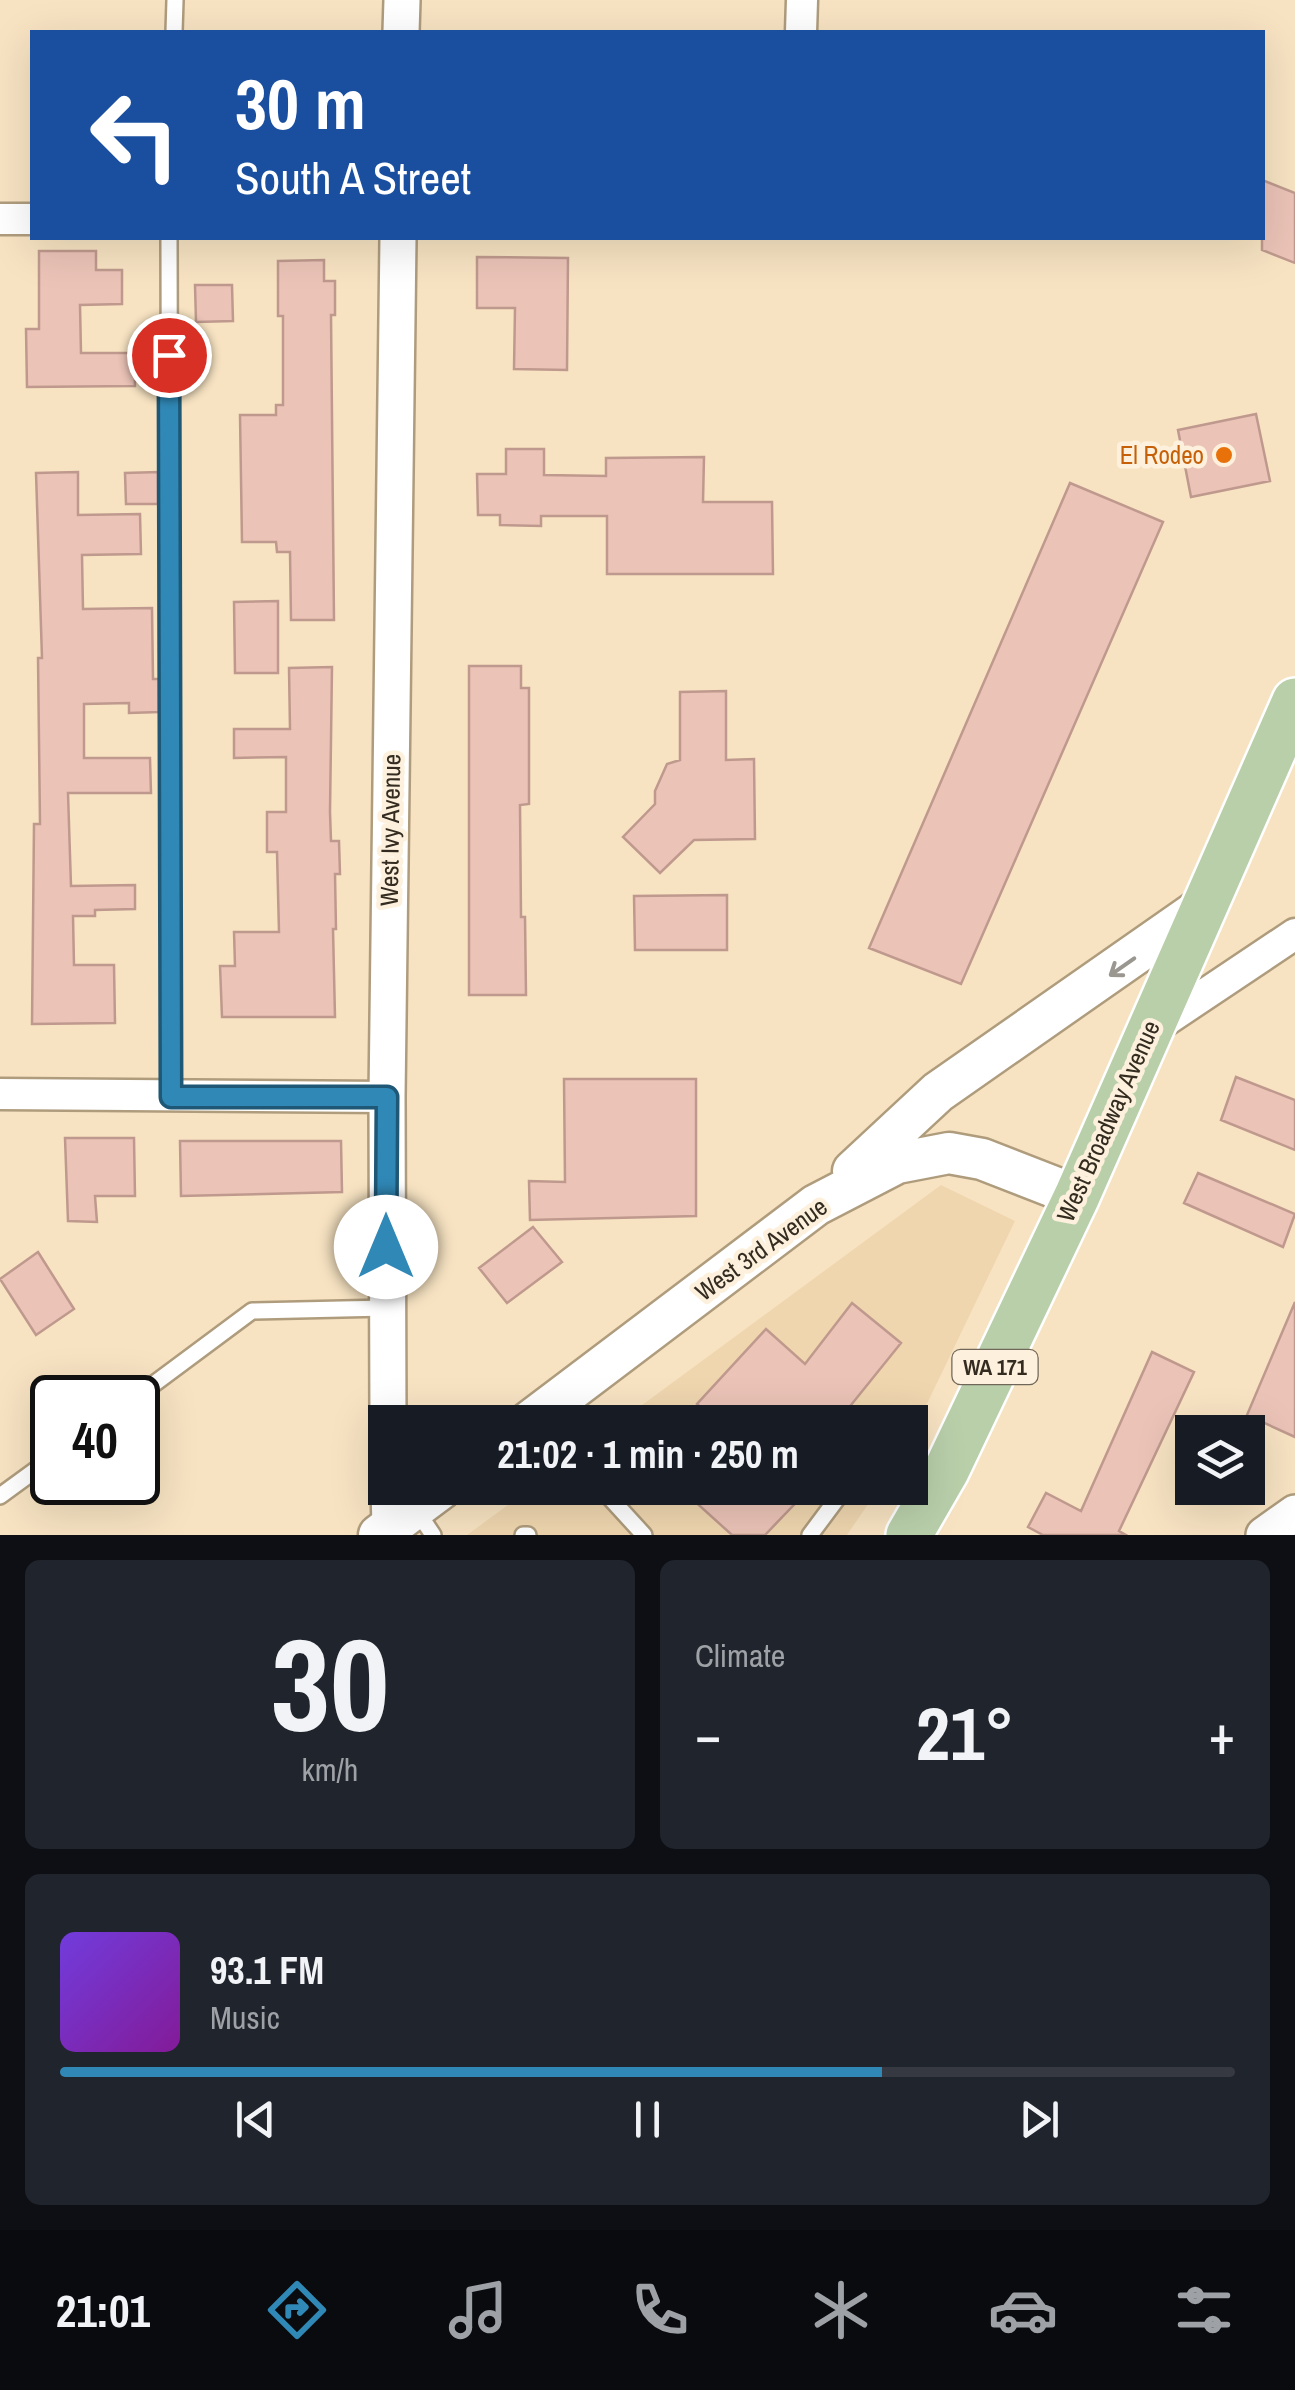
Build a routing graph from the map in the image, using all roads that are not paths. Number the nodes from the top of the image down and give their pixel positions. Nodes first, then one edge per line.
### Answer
1 (174, 0) edge
2 (402, 0) edge
3 (802, 0) edge
4 (174, 30) edge
5 (401, 30) edge
6 (801, 30) edge
7 (0, 219) edge
8 (30, 219) edge
9 (169, 240) edge
10 (398, 240) edge
11 (1295, 701) edge
12 (1200, 910) junction
13 (1295, 934) edge
14 (1147, 1033) junction
15 (0, 1094) edge
16 (171, 1097) junction
17 (387, 1097) junction
18 (1077, 1196) junction
19 (816, 1205) junction
20 (386, 1308) junction
21 (160, 1379) edge
22 (388, 1405) edge
23 (558, 1405) edge
24 (30, 1474) edge
25 (0, 1496) edge
26 (617, 1505) edge
27 (832, 1505) edge
28 (1295, 1514) edge
29 (644, 1535) edge
30 (810, 1535) edge
31 (909, 1535) edge
32 (1264, 1535) edge

1 - 4 lane
2 - 5 street
3 - 6 street
7 - 8 street
9 - 16 lane
10 - 17 street, West Ivy Avenue
11 - 12 main road, West Broadway Avenue / WA 171
12 - 14 main road, West Broadway Avenue / WA 171
12 -> 19 main road
13 - 14 street
14 - 18 main road, West Broadway Avenue / WA 171
15 - 16 street
16 - 17 street
17 - 20 street, West Ivy Avenue
18 - 19 main road, West 3rd Avenue
18 - 31 main road, West Broadway Avenue / WA 171
19 - 23 main road, West 3rd Avenue
20 - 21 lane
20 - 22 street, West Ivy Avenue
24 - 25 lane
26 - 29 lane
27 - 30 lane
28 - 32 street

